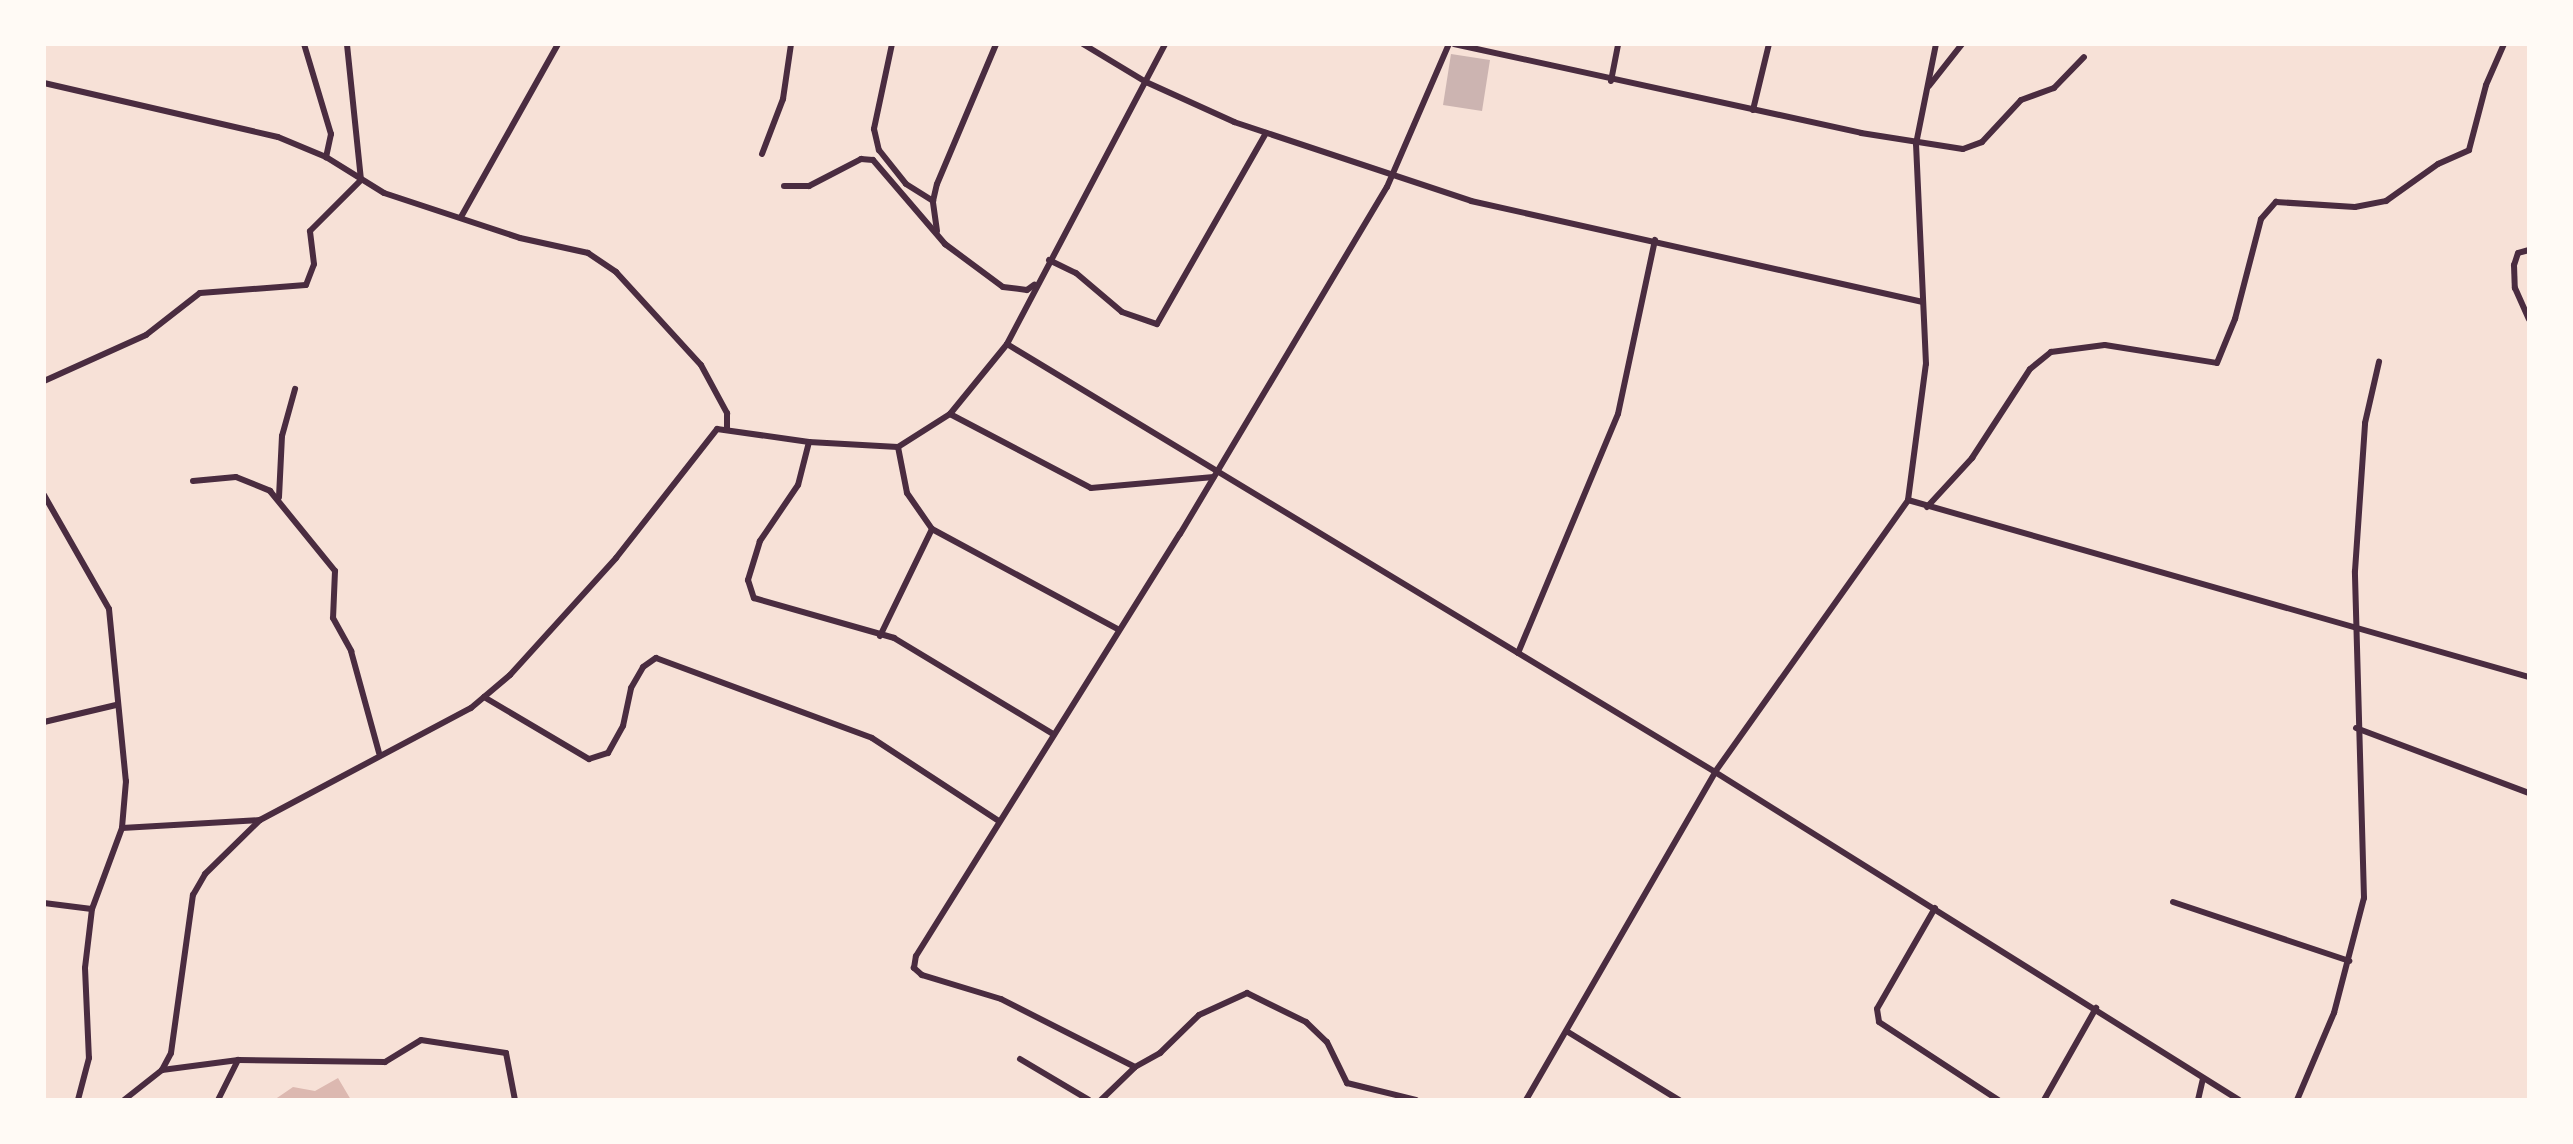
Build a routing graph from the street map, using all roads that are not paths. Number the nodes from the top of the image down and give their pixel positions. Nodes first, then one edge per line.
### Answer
1 (304, 44) edge
2 (347, 44) edge
3 (558, 44) edge
4 (791, 44) edge
5 (892, 44) edge
6 (996, 44) edge
7 (1083, 44) edge
8 (1165, 44) edge
9 (1451, 44) edge
10 (1618, 44) edge
11 (1769, 44) edge
12 (1936, 44) edge
13 (1962, 44) edge
14 (2504, 44) edge
15 (2084, 57) dead end
16 (1611, 81) junction
17 (1146, 82) junction
18 (44, 83) edge
19 (1926, 89) junction
20 (1753, 110) junction
21 (1266, 133) junction
22 (1916, 144) junction
23 (762, 154) dead end
24 (326, 157) junction
25 (1392, 175) junction
26 (361, 180) junction
27 (784, 186) dead end
28 (933, 201) junction
29 (461, 217) junction
30 (940, 238) junction
31 (1655, 240) junction
32 (2529, 250) edge
33 (1049, 260) junction
34 (1037, 283) junction
35 (1923, 302) junction
36 (2529, 319) edge
37 (1007, 344) junction
38 (2379, 362) dead end
39 (44, 381) edge
40 (295, 389) dead end
41 (950, 414) junction
42 (727, 430) junction
43 (809, 442) junction
44 (898, 447) junction
45 (1216, 474) junction
46 (193, 481) dead end
47 (44, 495) edge
48 (279, 497) junction
49 (1908, 500) junction
50 (1927, 507) junction
51 (932, 529) junction
52 (1118, 629) junction
53 (2358, 631) junction
54 (880, 636) junction
55 (1518, 653) junction
56 (2529, 677) edge
57 (484, 697) junction
58 (116, 705) junction
59 (44, 722) edge
60 (2356, 728) junction
61 (1053, 734) junction
62 (379, 753) junction
63 (1715, 772) junction
64 (2529, 793) edge
65 (260, 820) junction
66 (999, 821) junction
67 (122, 828) junction
68 (2173, 902) dead end
69 (44, 903) edge
70 (1935, 908) junction
71 (92, 909) junction
72 (2349, 961) junction
73 (2096, 1008) junction
74 (1568, 1032) junction
75 (1020, 1059) dead end
76 (238, 1060) junction
77 (1135, 1067) junction
78 (162, 1070) junction
79 (2203, 1079) junction
80 (78, 1100) edge
81 (124, 1100) edge
82 (218, 1100) edge
83 (515, 1100) edge
84 (1089, 1100) edge
85 (1101, 1100) edge
86 (1416, 1100) edge
87 (1526, 1100) edge
88 (1679, 1100) edge
89 (1998, 1100) edge
90 (2044, 1100) edge
91 (2198, 1100) edge
92 (2239, 1100) edge
93 (2297, 1100) edge

1 - 24 street
2 - 26 street
3 - 29 street
4 - 23 street
5 - 28 street
6 - 28 street
7 - 17 street
8 - 17 street
9 - 16 street
9 - 25 street
10 - 16 street
11 - 20 street
12 - 19 street
13 - 19 street
14 - 50 street
15 - 22 street
16 - 20 street
17 - 21 street
17 - 33 street
18 - 24 street
19 - 22 street
20 - 22 street
21 - 25 street
21 - 33 street
22 - 35 street
24 - 26 street
25 - 31 street
25 - 45 street
26 - 29 street
26 - 39 street
27 - 30 street
28 - 30 street
29 - 42 street
30 - 34 street
31 - 35 street
31 - 55 street
32 - 36 street
33 - 34 street
34 - 37 street
35 - 49 street
37 - 41 street
37 - 45 street
38 - 53 street
40 - 48 street
41 - 44 street
41 - 45 street
42 - 43 street
42 - 57 street
43 - 44 street
43 - 54 street
44 - 51 street
45 - 52 street
45 - 55 street
46 - 48 street
47 - 58 street
48 - 62 street
49 - 50 street
49 - 63 street
50 - 53 street
51 - 52 street
51 - 54 street
52 - 61 street
53 - 56 street
53 - 60 street
54 - 61 street
55 - 63 street
57 - 62 street
57 - 66 street
58 - 59 street
58 - 67 street
60 - 64 street
60 - 72 street
61 - 66 street
62 - 65 street
63 - 70 street
63 - 74 street
65 - 67 street
65 - 78 street
66 - 77 street
67 - 71 street
68 - 72 street
69 - 71 street
70 - 73 street
70 - 89 street
71 - 80 street
72 - 93 street
73 - 79 street
73 - 90 street
74 - 87 street
74 - 88 street
75 - 84 street
76 - 78 street
76 - 82 street
76 - 83 street
77 - 85 street
77 - 86 street
78 - 81 street
79 - 91 street
79 - 92 street

